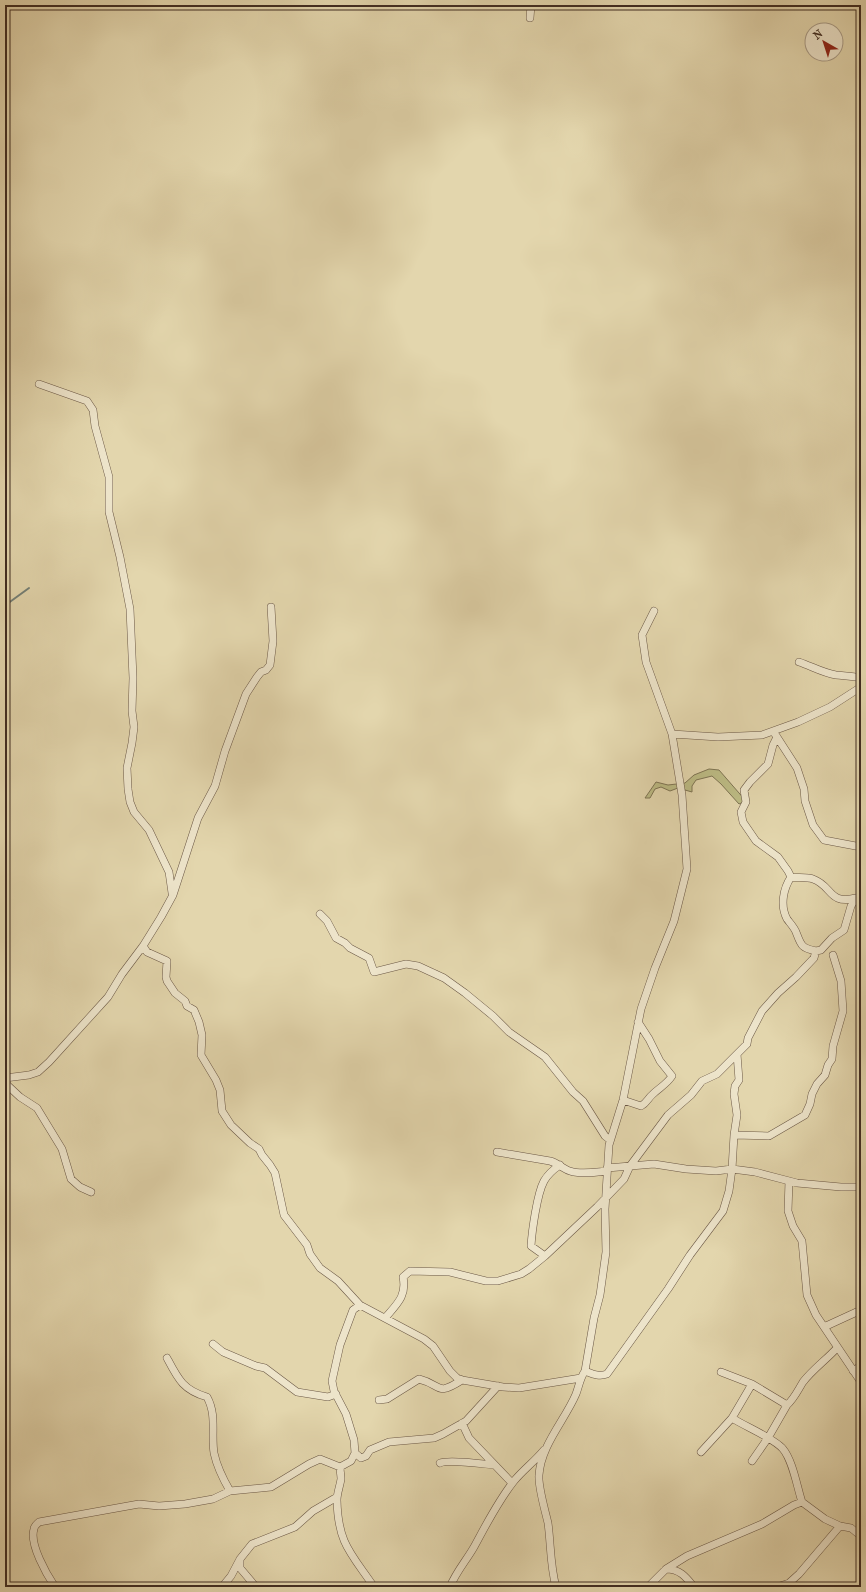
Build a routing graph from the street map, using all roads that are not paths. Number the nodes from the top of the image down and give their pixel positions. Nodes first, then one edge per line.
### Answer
1 (531, 5) edge
2 (530, 18) dead end
3 (39, 384) dead end
4 (271, 607) dead end
5 (654, 611) dead end
6 (799, 662) dead end
7 (861, 678) edge
8 (861, 687) edge
9 (672, 734) junction
10 (775, 734) junction
11 (861, 847) edge
12 (791, 877) junction
13 (173, 895) junction
14 (858, 898) edge
15 (320, 914) dead end
16 (143, 946) junction
17 (816, 952) junction
18 (833, 955) dead end
19 (638, 1022) junction
20 (737, 1054) junction
21 (5, 1078) edge
22 (5, 1083) edge
23 (623, 1100) junction
24 (734, 1135) junction
25 (610, 1140) junction
26 (497, 1152) dead end
27 (560, 1165) junction
28 (630, 1166) junction
29 (732, 1169) junction
30 (606, 1170) junction
31 (789, 1181) junction
32 (861, 1187) edge
33 (91, 1192) dead end
34 (606, 1198) junction
35 (545, 1256) junction
36 (360, 1304) junction
37 (861, 1310) edge
38 (386, 1318) junction
39 (824, 1327) junction
40 (213, 1344) dead end
41 (837, 1348) junction
42 (167, 1358) dead end
43 (861, 1366) edge
44 (721, 1372) dead end
45 (853, 1372) junction
46 (583, 1374) junction
47 (462, 1380) junction
48 (861, 1382) edge
49 (752, 1384) junction
50 (498, 1386) junction
51 (336, 1394) junction
52 (378, 1400) dead end
53 (787, 1405) junction
54 (732, 1418) junction
55 (462, 1424) junction
56 (768, 1438) junction
57 (548, 1446) junction
58 (701, 1452) dead end
59 (355, 1453) junction
60 (752, 1461) dead end
61 (440, 1463) dead end
62 (494, 1465) junction
63 (340, 1467) junction
64 (522, 1471) junction
65 (539, 1476) junction
66 (512, 1483) junction
67 (230, 1491) junction
68 (337, 1497) junction
69 (802, 1502) junction
70 (840, 1526) junction
71 (861, 1536) edge
72 (240, 1559) junction
73 (666, 1569) junction
74 (55, 1587) edge
75 (222, 1587) edge
76 (256, 1587) edge
77 (374, 1587) edge
78 (450, 1587) edge
79 (556, 1587) edge
80 (648, 1587) edge
81 (694, 1587) edge
82 (776, 1587) edge

1 - 2 street
3 - 13 street
4 - 13 street
5 - 9 street
6 - 7 street
8 - 10 street
9 - 10 street
9 - 19 street
10 - 11 street
10 - 12 street
12 - 14 street
12 - 17 street
13 - 16 street
14 - 17 street
15 - 25 street
16 - 21 street
16 - 36 street
17 - 20 street
18 - 24 street
19 - 23 street
19 - 23 street
20 - 24 street
20 - 28 street
22 - 33 street
23 - 25 street
24 - 29 street
25 - 30 street
26 - 27 street
27 - 30 street
27 - 35 street
28 - 29 street
28 - 30 street
28 - 34 street
29 - 31 street
29 - 46 street
30 - 34 street
31 - 32 street
31 - 39 street
34 - 35 street
34 - 46 street
35 - 38 street
36 - 38 street
36 - 51 street
37 - 39 street
38 - 47 street
39 - 41 street
40 - 51 street
41 - 45 street
41 - 53 street
42 - 67 street
43 - 45 street
44 - 49 street
45 - 48 street
46 - 50 street
46 - 57 street
47 - 50 street
47 - 52 street
49 - 53 street
49 - 54 street
50 - 55 street
51 - 59 street
53 - 56 street
54 - 56 street
54 - 58 street
55 - 59 street
55 - 62 street
56 - 60 street
56 - 69 street
57 - 64 street
57 - 65 street
59 - 63 street
61 - 62 street
62 - 66 street
63 - 67 street
63 - 68 street
64 - 65 street
64 - 66 street
65 - 79 street
66 - 78 street
67 - 74 street
68 - 72 street
68 - 77 street
69 - 70 street
69 - 73 street
70 - 71 street
70 - 82 street
72 - 75 street
72 - 76 street
73 - 80 street
73 - 81 street

